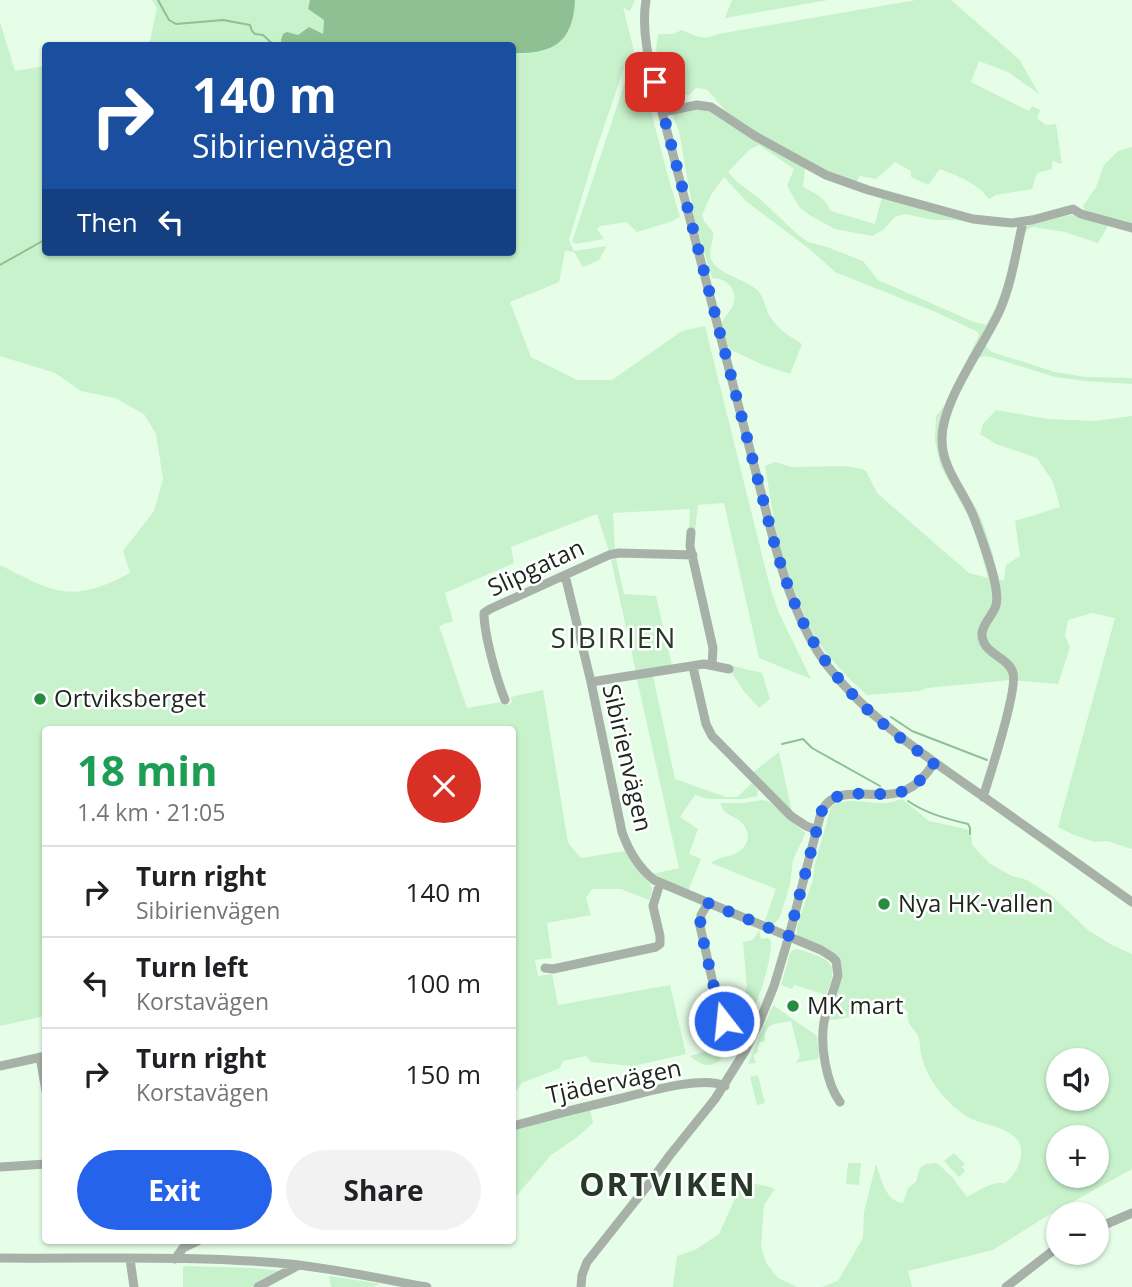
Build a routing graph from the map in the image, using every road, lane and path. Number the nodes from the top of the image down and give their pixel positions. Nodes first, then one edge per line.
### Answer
1 (646, 0) edge
2 (662, 112) junction
3 (1023, 222) junction
4 (1132, 228) edge
5 (691, 531) dead end
6 (692, 555) junction
7 (565, 575) junction
8 (712, 665) junction
9 (693, 667) junction
10 (729, 669) dead end
11 (591, 682) junction
12 (505, 700) dead end
13 (934, 763) junction
14 (983, 797) junction
15 (817, 830) junction
16 (660, 883) junction
17 (1132, 902) edge
18 (708, 903) junction
19 (789, 936) junction
20 (545, 968) dead end
21 (724, 1021) dead end
22 (42, 1056) edge
23 (0, 1066) edge
24 (724, 1086) junction
25 (840, 1102) dead end
26 (516, 1125) edge
27 (42, 1164) edge
28 (0, 1167) edge
29 (1132, 1213) edge
30 (1109, 1223) edge
31 (192, 1244) edge
32 (1046, 1256) edge
33 (0, 1258) edge
34 (130, 1259) junction
35 (175, 1259) junction
36 (299, 1265) junction
37 (134, 1287) edge
38 (258, 1287) edge
39 (428, 1287) edge
40 (581, 1287) edge
41 (1006, 1287) edge

1 - 2 street
2 - 3 street
2 - 13 street
3 - 4 street
3 - 14 street
5 - 6 street
6 - 7 street, Slipgatan
6 - 8 street
7 - 11 street, Sibirienvägen
7 - 12 street, Slipgatan
8 - 9 street
8 - 10 street
9 - 11 street
9 - 15 street
11 - 16 street, Sibirienvägen
13 - 14 street
13 - 15 street
14 - 17 street
15 - 19 street
16 - 18 street, Sibirienvägen
16 - 20 street
18 - 19 street, Sibirienvägen
18 - 21 street
19 - 24 street
19 - 25 street, Sibirienvägen
22 - 23 street
24 - 26 street, Tjädervägen
24 - 40 street
27 - 28 street
29 - 30 street
31 - 35 street
32 - 41 street
33 - 34 street
34 - 35 street
34 - 37 street
35 - 36 street
36 - 38 street
36 - 39 street

